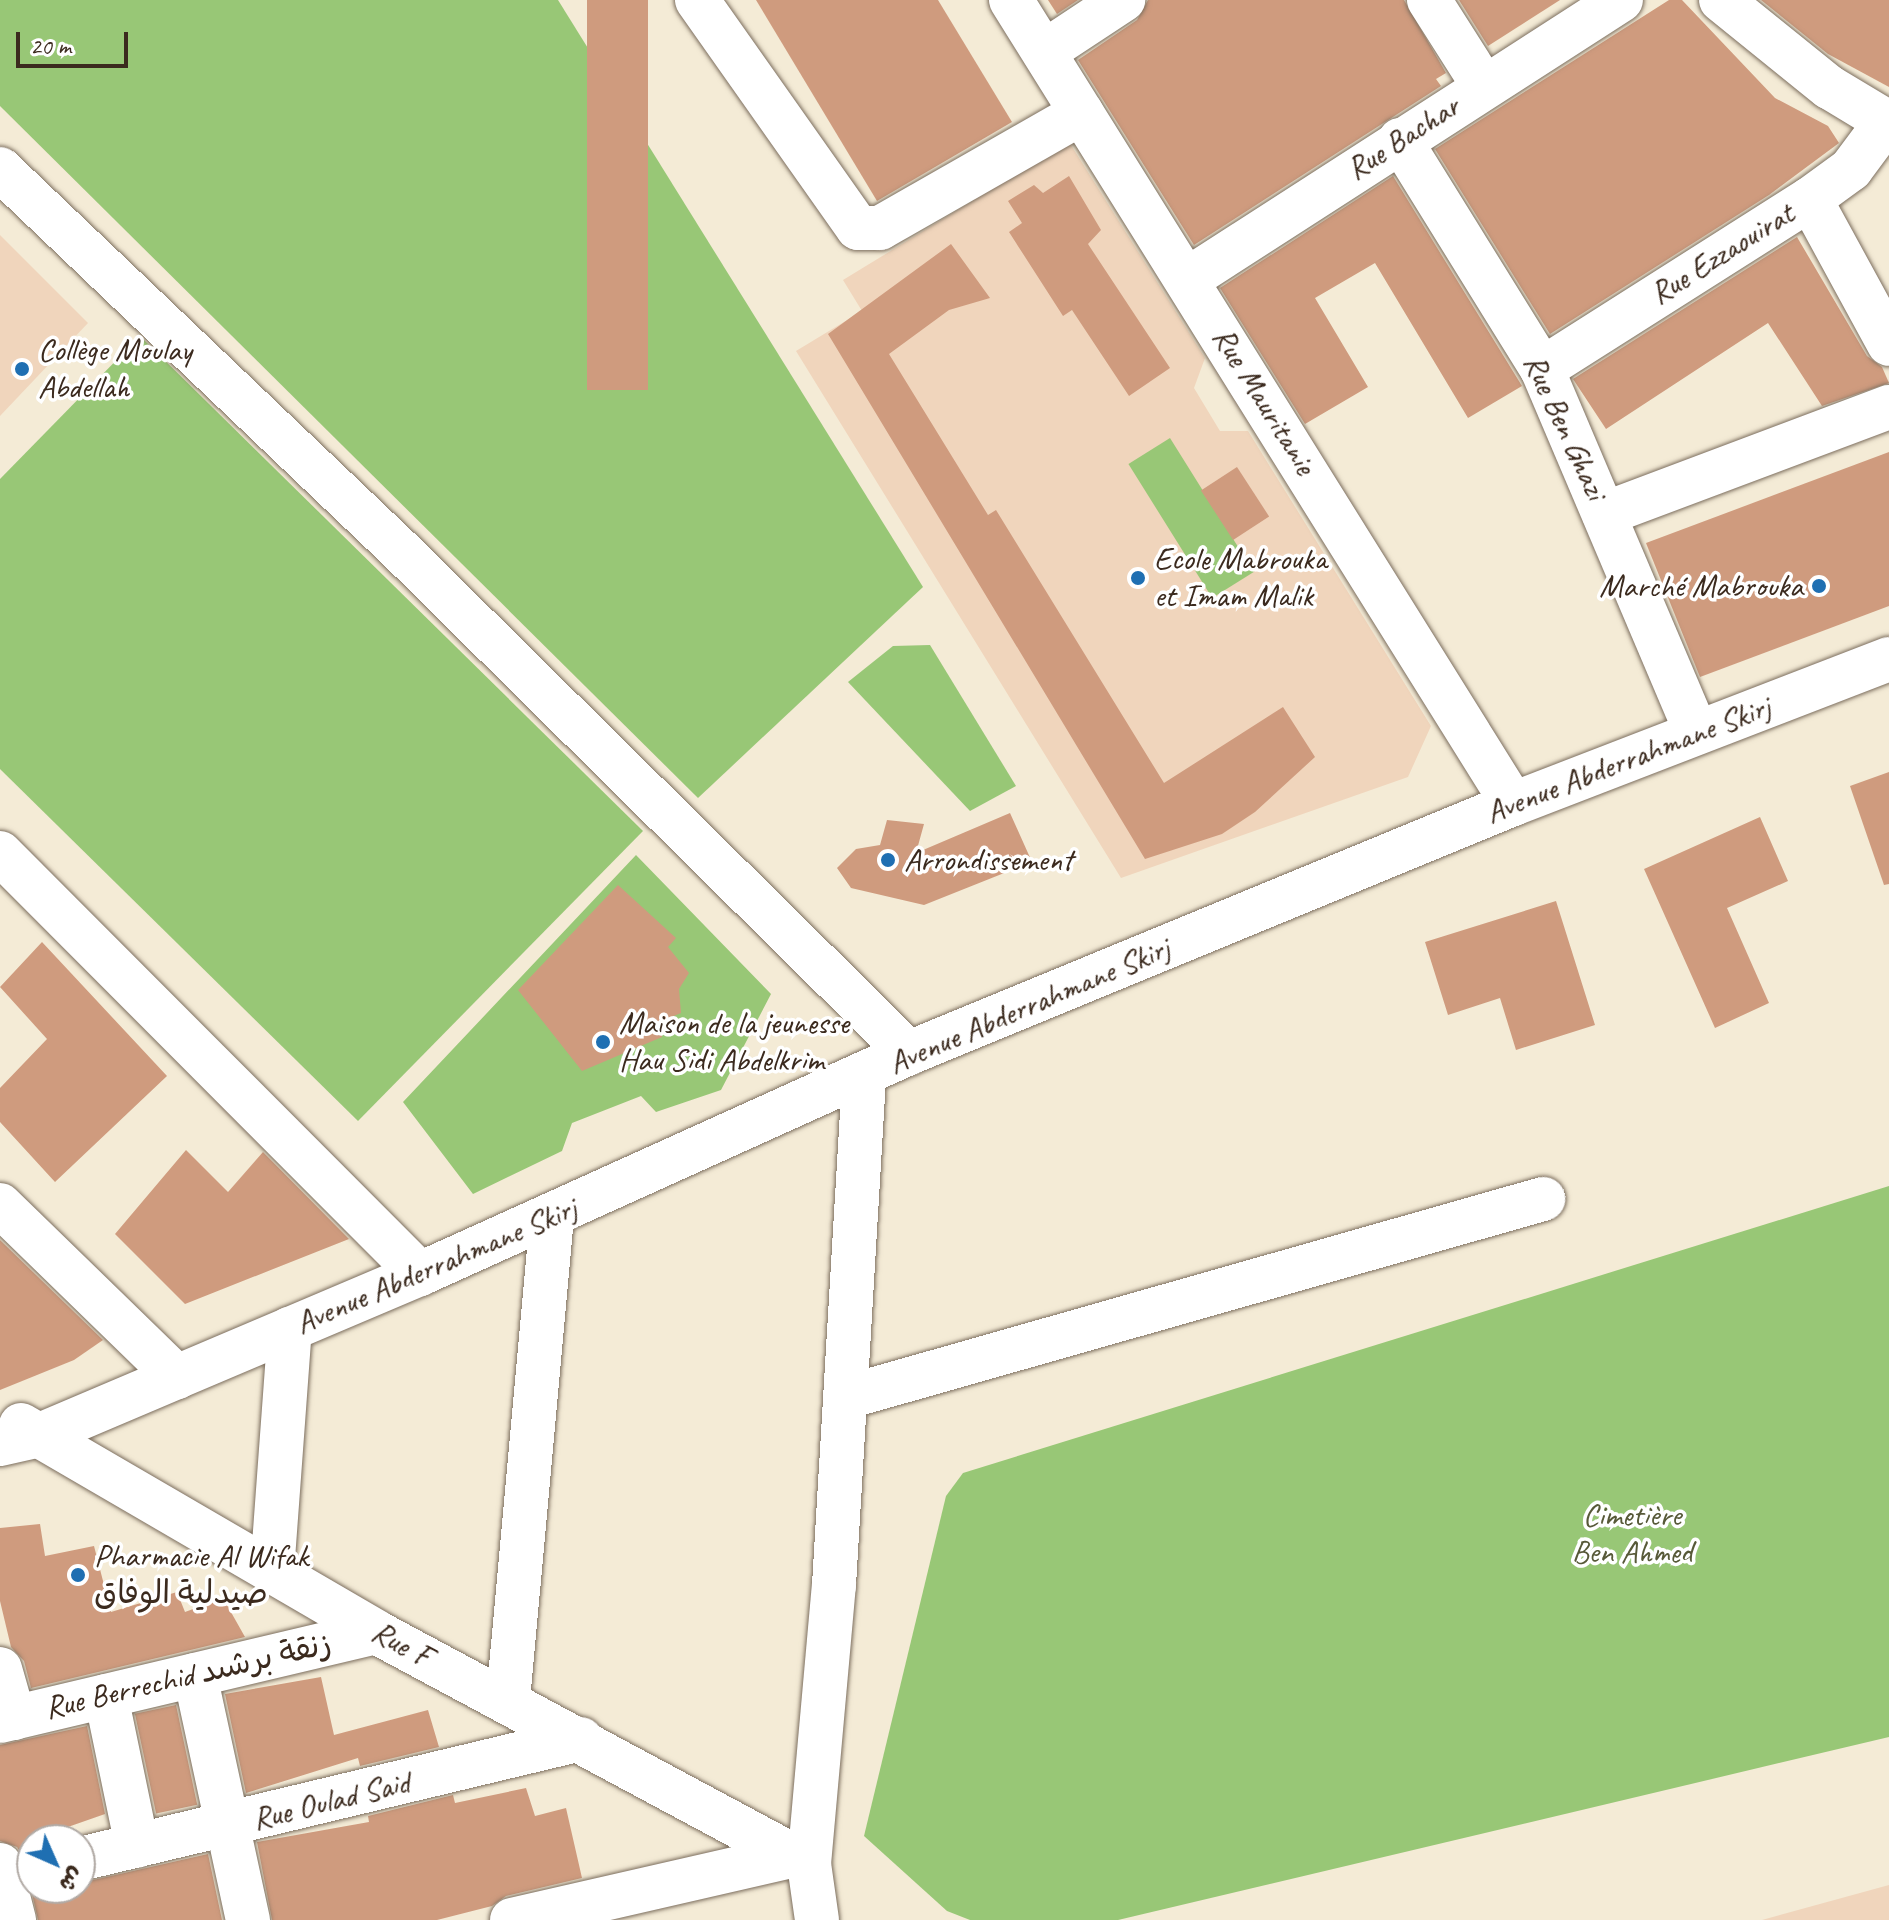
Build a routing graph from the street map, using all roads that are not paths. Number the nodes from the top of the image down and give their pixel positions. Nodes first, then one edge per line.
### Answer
1 (697, 0) edge
2 (1011, 0) edge
3 (1123, 0) edge
4 (1429, 0) edge
5 (1621, 0) edge
6 (1721, 0) edge
7 (1044, 52) junction
8 (1483, 85) junction
9 (1082, 113) junction
10 (1887, 123) edge
11 (1400, 140) junction
12 (0, 169) edge
13 (1810, 199) junction
14 (1188, 279) junction
15 (1889, 344) edge
16 (1542, 369) junction
17 (1889, 407) edge
18 (1604, 514) junction
19 (1889, 659) edge
20 (1696, 732) junction
21 (1513, 804) junction
22 (0, 853) edge
23 (909, 1053) junction
24 (864, 1078) junction
25 (1543, 1199) dead end
26 (0, 1205) edge
27 (552, 1216) junction
28 (420, 1274) junction
29 (290, 1329) junction
30 (177, 1377) junction
31 (847, 1397) junction
32 (0, 1415) edge
33 (20, 1440) edge
34 (272, 1572) junction
35 (376, 1632) junction
36 (0, 1669) edge
37 (195, 1675) junction
38 (106, 1696) junction
39 (508, 1700) junction
40 (7, 1719) edge
41 (581, 1739) junction
42 (226, 1827) junction
43 (137, 1846) junction
44 (96, 1855) edge
45 (800, 1860) junction
46 (9, 1873) edge
47 (14, 1920) edge
48 (248, 1920) edge
49 (512, 1920) edge
50 (817, 1920) edge

1 - 9 street
2 - 7 street, Rue Mauritanie
3 - 7 street
4 - 8 street
5 - 8 street, Rue Bachar
6 - 10 street
7 - 9 street, Rue Mauritanie
8 - 11 street, Rue Bachar
9 - 14 street, Rue Mauritanie
10 - 13 street, Rue Ezzaouirat
11 - 14 street, Rue Bachar
11 - 16 street, Rue Ben Ghazi
12 - 23 street
13 - 15 street
13 - 16 street, Rue Ezzaouirat
14 - 21 street, Rue Mauritanie
16 - 18 street, Rue Ben Ghazi
17 - 18 street
18 - 20 street, Rue Ben Ghazi
19 - 20 street, Avenue Abderrahmane Skirj
20 - 21 street, Avenue Abderrahmane Skirj
21 - 23 street, Avenue Abderrahmane Skirj
22 - 28 street
23 - 24 street, Avenue Abderrahmane Skirj
24 - 27 street, Avenue Abderrahmane Skirj
24 - 31 street
25 - 31 street
26 - 30 street
27 - 28 street, Avenue Abderrahmane Skirj
27 - 39 street
28 - 29 street, Avenue Abderrahmane Skirj
29 - 30 street, Avenue Abderrahmane Skirj
29 - 34 street
30 - 33 street, Avenue Abderrahmane Skirj
31 - 45 street
32 - 33 street, Rue F
33 - 34 street, Rue F
34 - 35 street, Rue F
35 - 37 street, Rue Berrechid زنقة برشىد
35 - 39 street, Rue F
36 - 40 street
37 - 38 street, Rue Berrechid زنقة برشىد
37 - 42 street
38 - 40 street, Rue Berrechid زنقة برشىد
38 - 43 street
39 - 41 street, Rue F
41 - 42 street, Rue Oulad Said
41 - 45 street, Rue F
42 - 43 street, Rue Oulad Said
42 - 48 street
43 - 44 street, Rue Oulad Said
45 - 49 street
45 - 50 street
46 - 47 street

